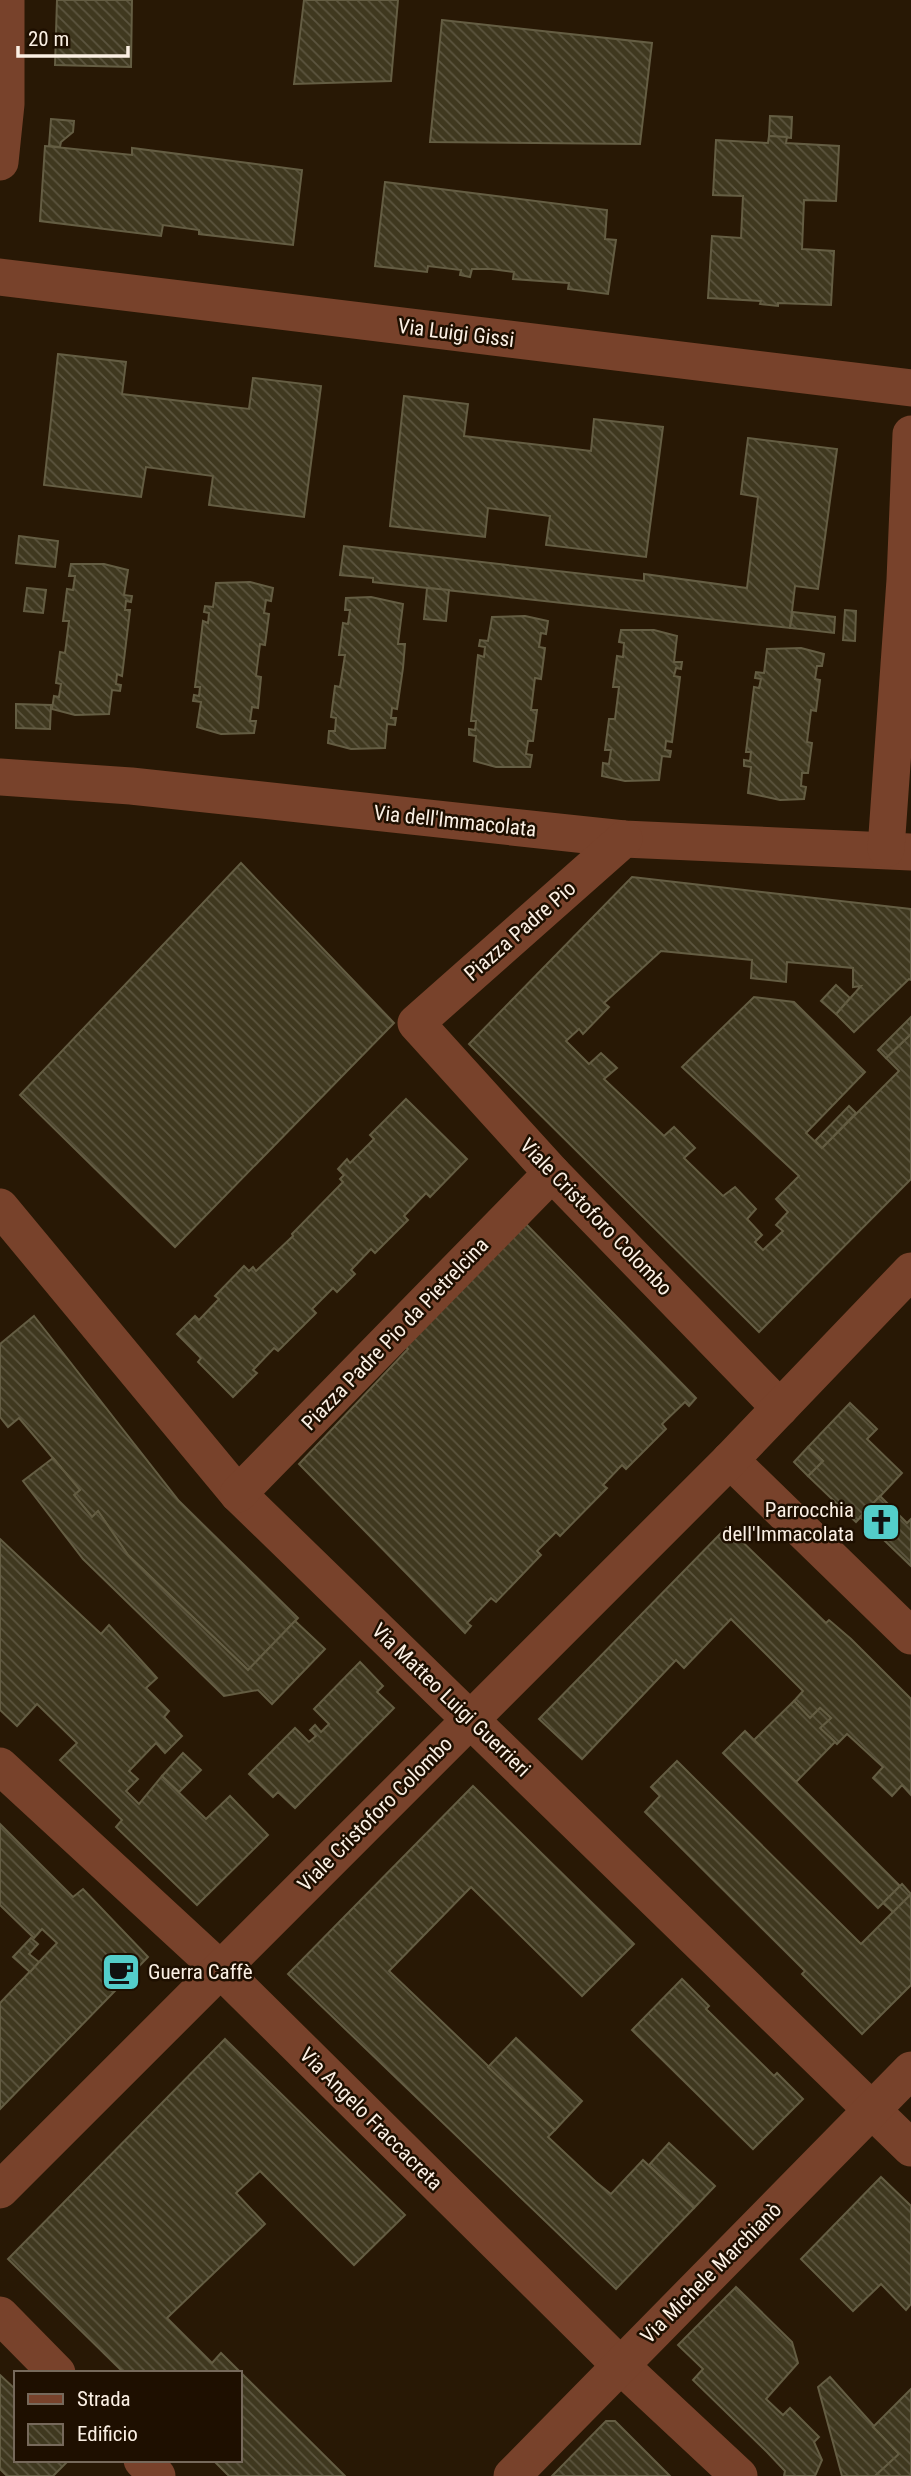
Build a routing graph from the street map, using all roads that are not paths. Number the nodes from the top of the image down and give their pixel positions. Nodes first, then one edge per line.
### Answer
1 (6, 0) edge
2 (0, 162) edge
3 (0, 277) edge
4 (911, 388) edge
5 (911, 434) edge
6 (908, 580) edge
7 (0, 777) edge
8 (624, 839) junction
9 (899, 851) edge
10 (416, 1023) joint
11 (552, 1173) junction
12 (6, 1225) edge
13 (911, 1271) edge
14 (780, 1408) junction
15 (730, 1460) junction
16 (238, 1494) junction
17 (911, 1636) edge
18 (471, 1718) junction
19 (0, 1766) edge
20 (220, 1969) junction
21 (911, 2070) edge
22 (872, 2110) junction
23 (911, 2148) edge
24 (0, 2190) edge
25 (0, 2315) edge
26 (620, 2365) junction
27 (55, 2371) edge
28 (144, 2462) edge
29 (157, 2476) edge
30 (512, 2476) edge
31 (739, 2476) edge

1 - 2 street
3 - 4 street, Via Luigi Gissi
5 - 6 street
6 - 9 street
7 - 8 street, Via dell'Immacolata
8 - 9 street, Via dell'Immacolata
8 - 10 street, Piazza Padre Pio
10 - 11 street, Viale Cristoforo Colombo
11 - 14 street, Viale Cristoforo Colombo
11 - 16 street, Piazza Padre Pio da Pietrelcina
12 - 16 street, Via Matteo Luigi Guerrieri
13 - 14 street, Viale Cristoforo Colombo
14 - 15 street, Viale Cristoforo Colombo
15 - 17 street
15 - 18 street, Viale Cristoforo Colombo
16 - 18 street, Via Matteo Luigi Guerrieri
18 - 20 street, Viale Cristoforo Colombo
18 - 22 street, Via Matteo Luigi Guerrieri
19 - 20 street, Via Angelo Fraccacreta
20 - 24 street, Viale Cristoforo Colombo
20 - 26 street, Via Angelo Fraccacreta
21 - 22 street, Via Michele Marchianò
22 - 23 street, Via Matteo Luigi Guerrieri
22 - 26 street, Via Michele Marchianò
25 - 27 street
26 - 30 street, Via Michele Marchianò
26 - 31 street, Via Angelo Fraccacreta
28 - 29 street

